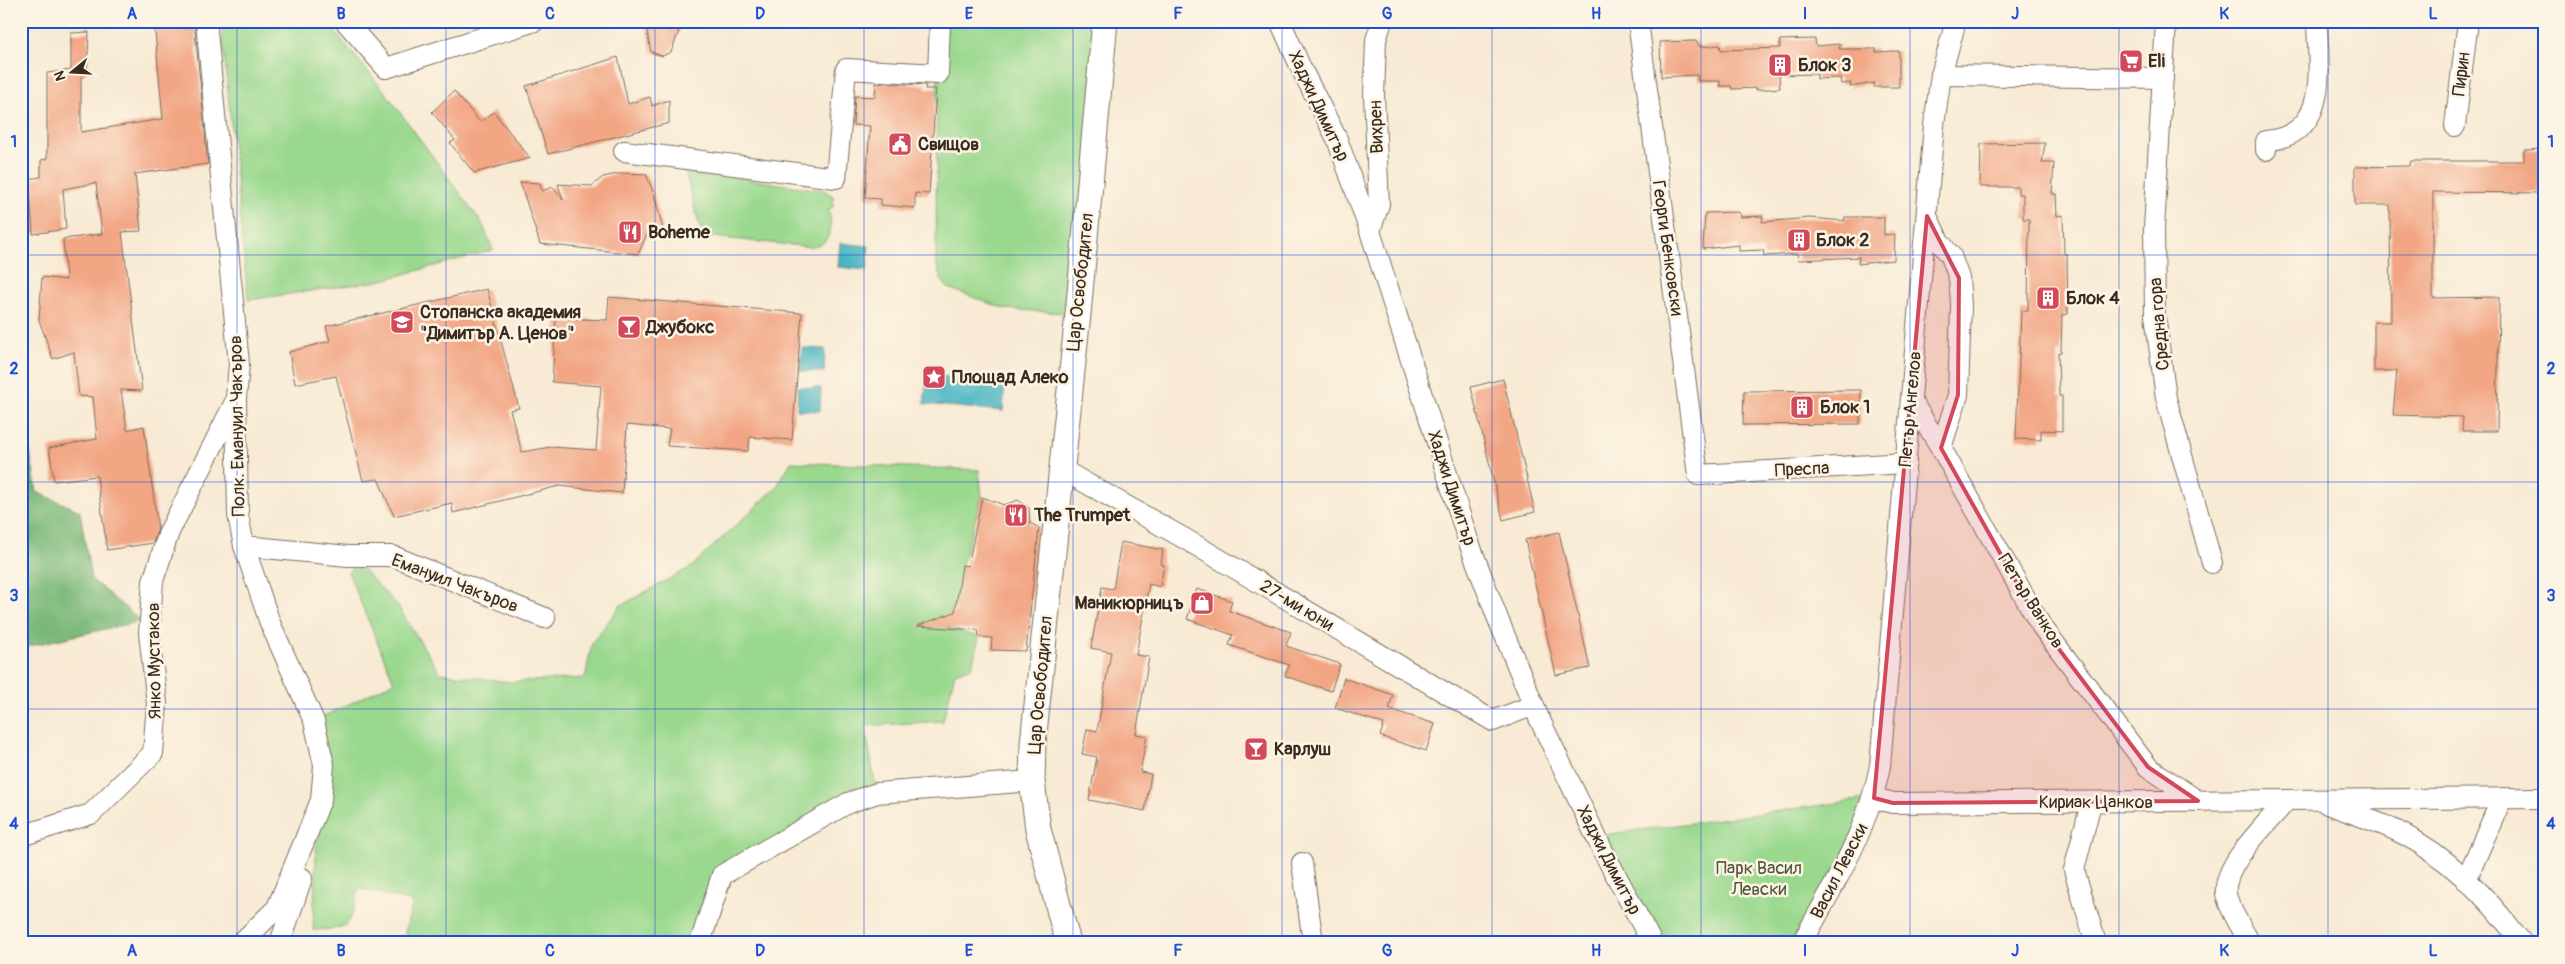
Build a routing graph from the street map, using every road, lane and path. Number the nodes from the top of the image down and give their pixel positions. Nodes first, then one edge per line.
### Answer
1 (206, 21) edge
2 (345, 21) edge
3 (535, 21) edge
4 (940, 21) edge
5 (1104, 21) edge
6 (1280, 21) edge
7 (1382, 21) edge
8 (1638, 21) edge
9 (1956, 21) edge
10 (2166, 21) edge
11 (2317, 21) edge
12 (2468, 21) edge
13 (1940, 75) junction
14 (2163, 78) junction
15 (2455, 126) dead end
16 (2266, 150) dead end
17 (624, 151) dead end
18 (1927, 216) junction
19 (1370, 231) junction
20 (236, 399) junction
21 (1911, 400) junction
22 (1941, 448) junction
23 (1906, 463) junction
24 (1061, 469) junction
25 (1698, 475) joint
26 (244, 546) junction
27 (2212, 563) dead end
28 (545, 618) dead end
29 (1534, 705) junction
30 (1032, 781) junction
31 (1874, 798) junction
32 (2502, 798) junction
33 (2544, 798) edge
34 (320, 800) junction
35 (2287, 800) junction
36 (2318, 800) junction
37 (2198, 801) junction
38 (2091, 802) junction
39 (21, 836) edge
40 (1302, 863) dead end
41 (2466, 880) junction
42 (241, 943) edge
43 (280, 943) edge
44 (700, 943) edge
45 (1068, 943) edge
46 (1313, 943) edge
47 (1652, 943) edge
48 (1802, 943) edge
49 (2096, 943) edge
50 (2250, 943) edge
51 (2522, 943) edge

1 - 20 street, Полк. Емануил Чакъров
2 - 3 street
4 - 17 street
5 - 24 street, Цар Освободител
6 - 19 street, Хаджи Димитър
7 - 19 street, Вихрен
8 - 25 street, Георги Бенковски
9 - 13 street, Петър Ангелов
10 - 14 street, Средна гора
11 - 16 street
12 - 15 street, Пирин
13 - 14 street
13 - 18 street, Петър Ангелов
14 - 27 street, Средна гора
18 - 21 street, Петър Ангелов
18 - 22 street
19 - 29 street, Хаджи Димитър
20 - 26 street, Полк. Емануил Чакъров
20 - 39 street, Янко Мустаков
21 - 22 street, Петър Ванков
21 - 23 street, Петър Ангелов
22 - 37 street, Петър Ванков
23 - 25 street, Преспа
23 - 31 street, Петър Ангелов
24 - 29 street, 27-ми юни
24 - 30 street, Цар Освободител
26 - 28 street, Емануил Чакъров
26 - 34 street, Полк. Емануил Чакъров
29 - 47 street, Хаджи Димитър
30 - 44 street
30 - 45 street, Цар Освободител
31 - 38 street, Кириак Цанков
31 - 48 street, Васил Левски
32 - 33 street, Кириак Цанков
32 - 36 street, Кириак Цанков
32 - 41 street
34 - 42 street, Полк. Емануил Чакъров
34 - 43 street
35 - 36 street, Кириак Цанков
35 - 37 street, Кириак Цанков
35 - 50 street
36 - 41 street, Кириак Цанков
37 - 38 street, Кириак Цанков
38 - 49 street
40 - 46 street
41 - 51 street, Кириак Цанков

